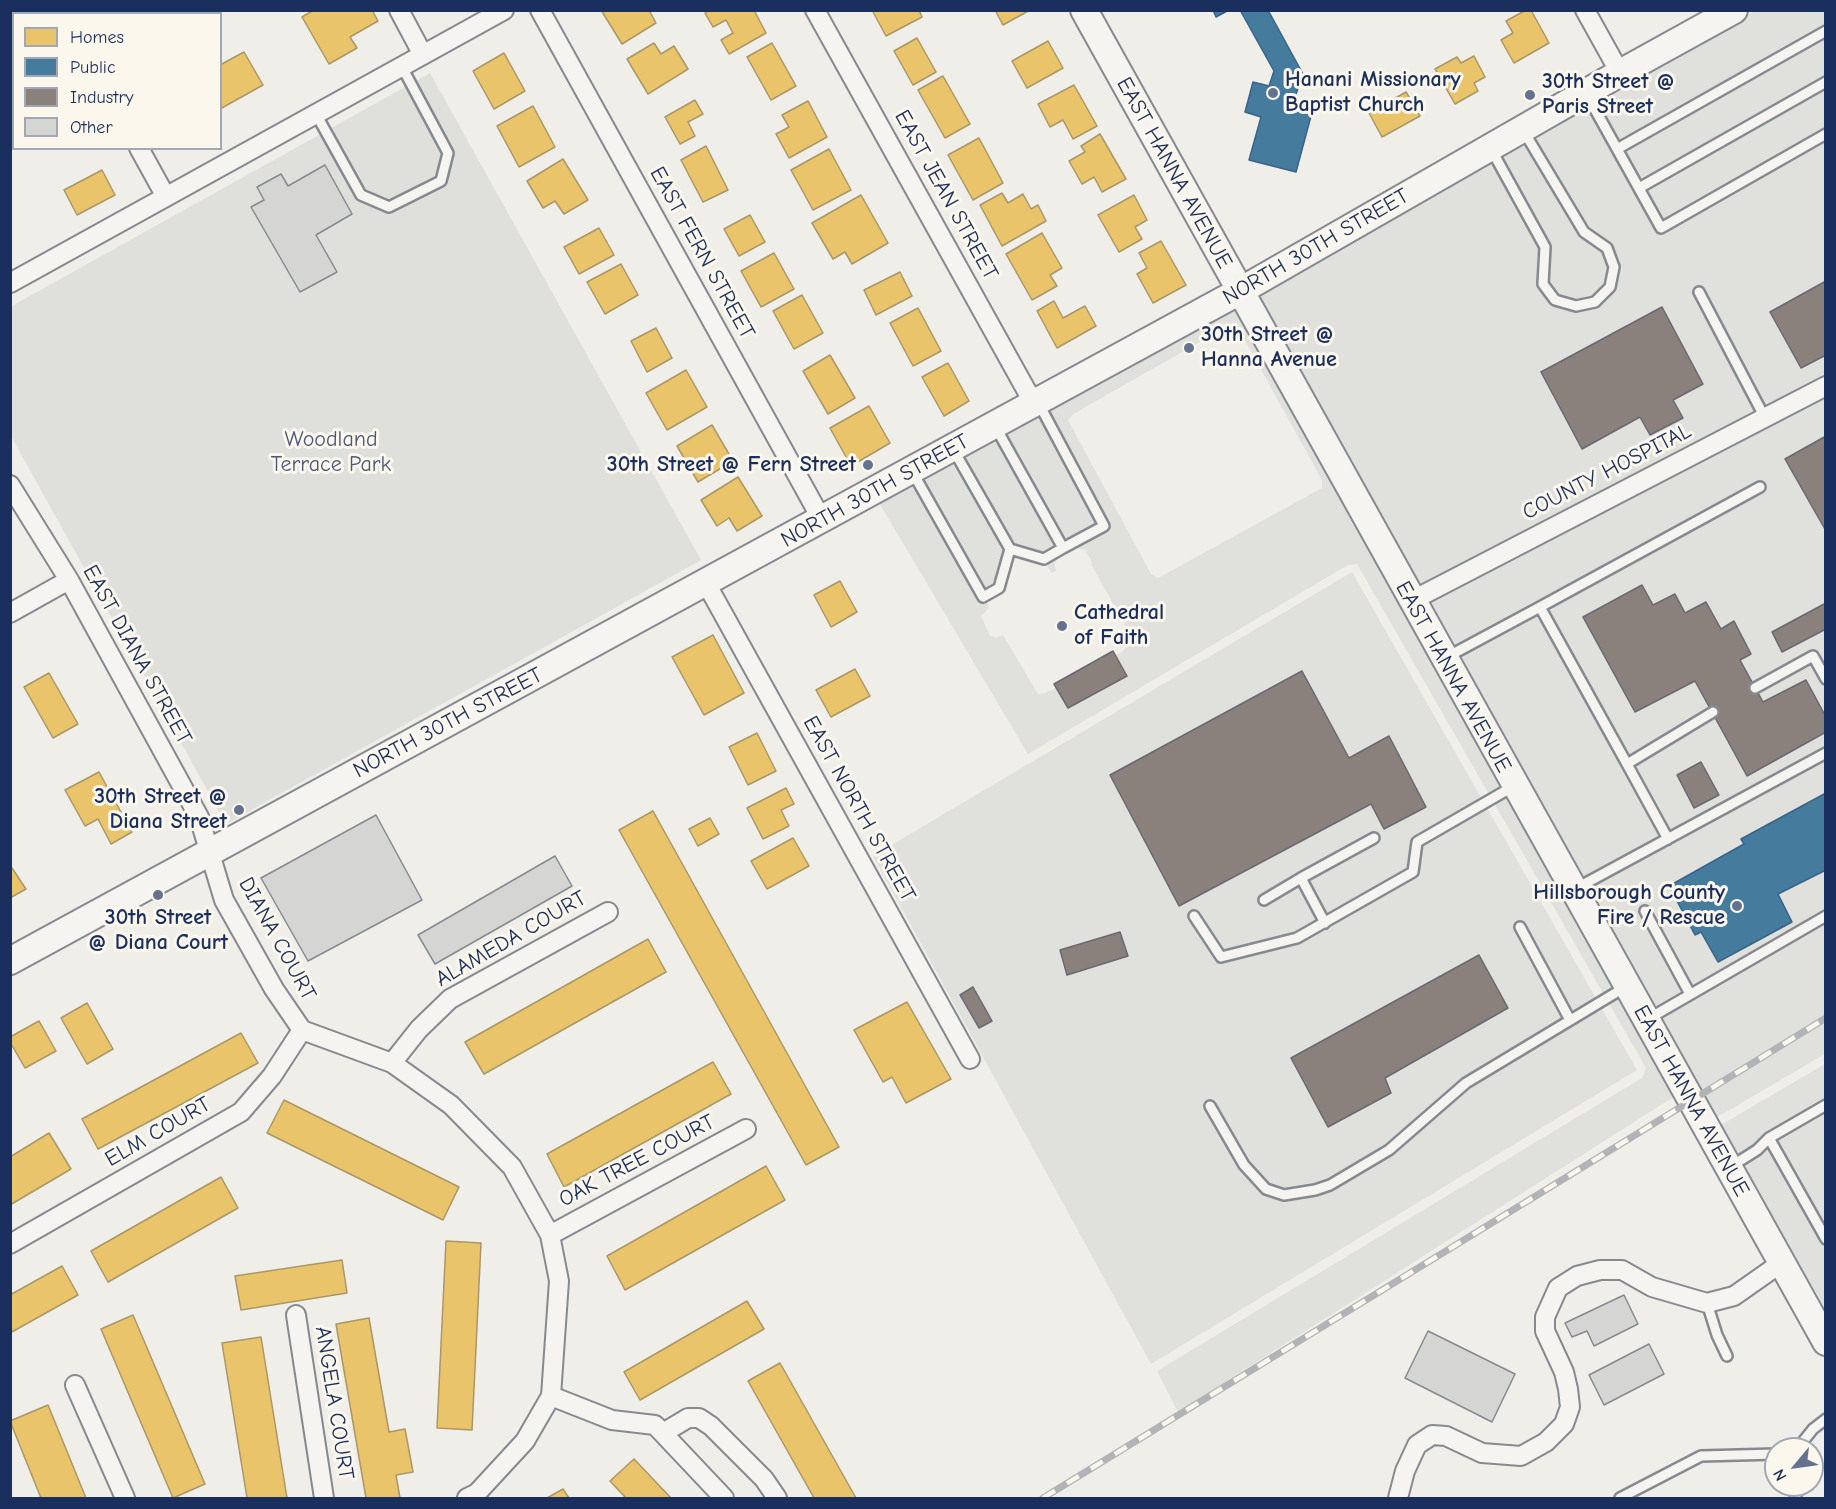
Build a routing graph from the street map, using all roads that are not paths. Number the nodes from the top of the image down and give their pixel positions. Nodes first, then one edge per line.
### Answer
1 (399, 10) edge
2 (504, 10) edge
3 (540, 10) edge
4 (815, 10) edge
5 (1084, 10) edge
6 (1585, 10) edge
7 (1734, 10) edge
8 (1826, 31) edge
9 (423, 55) junction
10 (402, 67) junction
11 (1620, 73) junction
12 (1826, 82) edge
13 (1585, 93) junction
14 (316, 114) junction
15 (1522, 129) junction
16 (1826, 134) edge
17 (1490, 147) junction
18 (1617, 149) junction
19 (140, 150) edge
20 (1639, 188) junction
21 (166, 197) junction
22 (10, 283) edge
23 (1240, 291) junction
24 (1699, 292) dead end
25 (1826, 386) edge
26 (1036, 403) junction
27 (1765, 418) junction
28 (994, 425) junction
29 (953, 448) junction
30 (912, 471) junction
31 (10, 485) edge
32 (1760, 487) dead end
33 (822, 520) junction
34 (1063, 548) junction
35 (1010, 549) junction
36 (69, 580) junction
37 (706, 583) junction
38 (1411, 601) junction
39 (1540, 607) junction
40 (10, 613) edge
41 (1443, 659) junction
42 (1826, 679) edge
43 (1755, 688) dead end
44 (1713, 712) dead end
45 (1826, 753) edge
46 (1627, 764) junction
47 (1514, 786) junction
48 (1374, 838) dead end
49 (1668, 839) junction
50 (208, 854) junction
51 (1301, 878) junction
52 (1573, 890) junction
53 (1264, 900) dead end
54 (1645, 911) dead end
55 (608, 912) dead end
56 (1194, 916) dead end
57 (1826, 916) edge
58 (1325, 923) junction
59 (1520, 927) dead end
60 (10, 961) edge
61 (1627, 986) junction
62 (1690, 994) junction
63 (1570, 1020) junction
64 (1646, 1020) junction
65 (302, 1030) junction
66 (970, 1059) dead end
67 (392, 1063) junction
68 (1826, 1105) edge
69 (1210, 1106) dead end
70 (746, 1129) dead end
71 (1769, 1138) junction
72 (1728, 1167) junction
73 (550, 1235) junction
74 (1826, 1239) edge
75 (10, 1245) edge
76 (1781, 1263) junction
77 (1707, 1303) junction
78 (296, 1315) dead end
79 (1826, 1342) edge
80 (1728, 1356) dead end
81 (75, 1385) dead end
82 (551, 1396) junction
83 (1826, 1419) edge
84 (663, 1433) junction
85 (1807, 1437) edge
86 (1764, 1454) edge
87 (475, 1497) edge
88 (125, 1498) edge
89 (324, 1498) edge
90 (724, 1498) edge
91 (777, 1498) edge
92 (1398, 1498) edge
93 (1620, 1498) edge

1 - 9 street
2 - 9 street
3 - 33 street, EAST FERN STREET
4 - 26 street, EAST JEAN STREET
5 - 23 street, EAST HANNA AVENUE
6 - 11 street
7 - 11 street, NORTH 30TH STREET
8 - 18 lane
9 - 10 street
10 - 14 street
10 - 14 lane
11 - 13 street, NORTH 30TH STREET
12 - 20 lane
13 - 15 street, NORTH 30TH STREET
13 - 18 lane
14 - 21 street
15 - 17 street, NORTH 30TH STREET
15 - 17 lane
16 - 20 lane
17 - 23 street, NORTH 30TH STREET
18 - 20 lane
19 - 21 street
21 - 22 street
23 - 26 street, NORTH 30TH STREET
23 - 38 street, EAST HANNA AVENUE
24 - 27 lane
25 - 27 street, COUNTY HOSPITAL
26 - 28 street, NORTH 30TH STREET
26 - 34 lane
27 - 38 street, COUNTY HOSPITAL
28 - 29 street, NORTH 30TH STREET
28 - 34 lane
29 - 30 street, NORTH 30TH STREET
29 - 35 lane
30 - 33 street, NORTH 30TH STREET
30 - 35 lane
31 - 36 street, EAST DIANA STREET
32 - 39 lane
33 - 37 street, NORTH 30TH STREET
34 - 35 lane
36 - 40 street
36 - 50 street, EAST DIANA STREET
37 - 50 street, NORTH 30TH STREET
37 - 66 street, EAST NORTH STREET
38 - 41 street, EAST HANNA AVENUE
39 - 41 lane
39 - 46 lane
41 - 47 street, EAST HANNA AVENUE
42 - 43 lane
44 - 46 lane
45 - 49 lane
46 - 49 lane
47 - 52 street, EAST HANNA AVENUE
47 - 58 lane
48 - 51 lane
49 - 52 lane
50 - 60 street, NORTH 30TH STREET
50 - 65 street, DIANA COURT
51 - 53 lane
51 - 58 lane
52 - 61 street, EAST HANNA AVENUE
54 - 62 lane
55 - 67 street, ALAMEDA COURT
56 - 58 lane
57 - 62 lane
59 - 63 lane
61 - 63 lane
61 - 64 street, EAST HANNA AVENUE
62 - 64 lane
63 - 69 lane
64 - 72 street, EAST HANNA AVENUE
65 - 67 street, DIANA COURT
65 - 75 street, ELM COURT
67 - 73 street, DIANA COURT
68 - 71 lane
70 - 73 street, OAK TREE COURT
71 - 72 lane
71 - 74 lane
72 - 76 street, EAST HANNA AVENUE
73 - 82 street, DIANA COURT
76 - 77 street
76 - 79 street, EAST HANNA AVENUE
77 - 80 lane
77 - 92 street
78 - 89 street, ANGELA COURT
81 - 88 street
82 - 84 street
82 - 87 street, DIANA COURT
83 - 85 lane
84 - 90 street
84 - 91 street
86 - 93 lane

